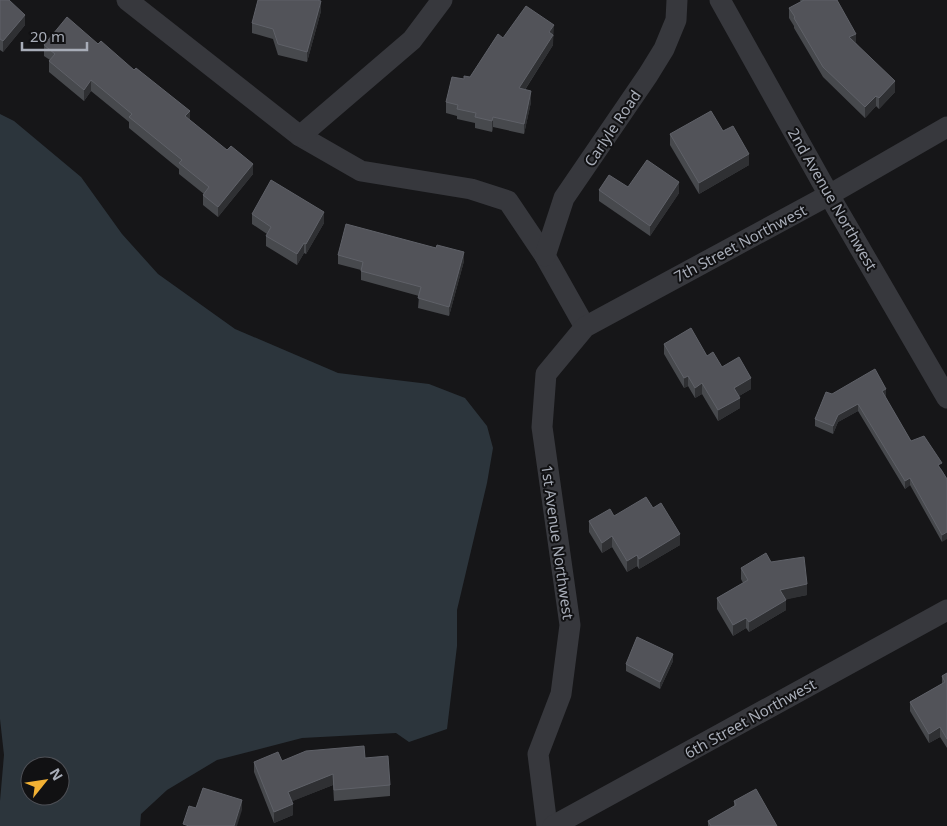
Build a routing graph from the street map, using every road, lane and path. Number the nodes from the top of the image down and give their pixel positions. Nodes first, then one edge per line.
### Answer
1 (127, 0) edge
2 (442, 0) edge
3 (677, 0) edge
4 (720, 0) edge
5 (947, 127) edge
6 (300, 136) junction
7 (829, 194) junction
8 (545, 256) junction
9 (585, 327) junction
10 (947, 398) edge
11 (947, 610) edge
12 (547, 826) edge
13 (553, 826) edge

1 - 6 street
2 - 6 street
3 - 8 street, Carlyle Road
4 - 7 street, 2nd Avenue Northwest
5 - 7 street, 7th Street Northwest
6 - 8 street
7 - 9 street, 7th Street Northwest
7 - 10 street, 2nd Avenue Northwest
8 - 9 street
9 - 12 street, 1st Avenue Northwest
11 - 13 street, 6th Street Northwest

